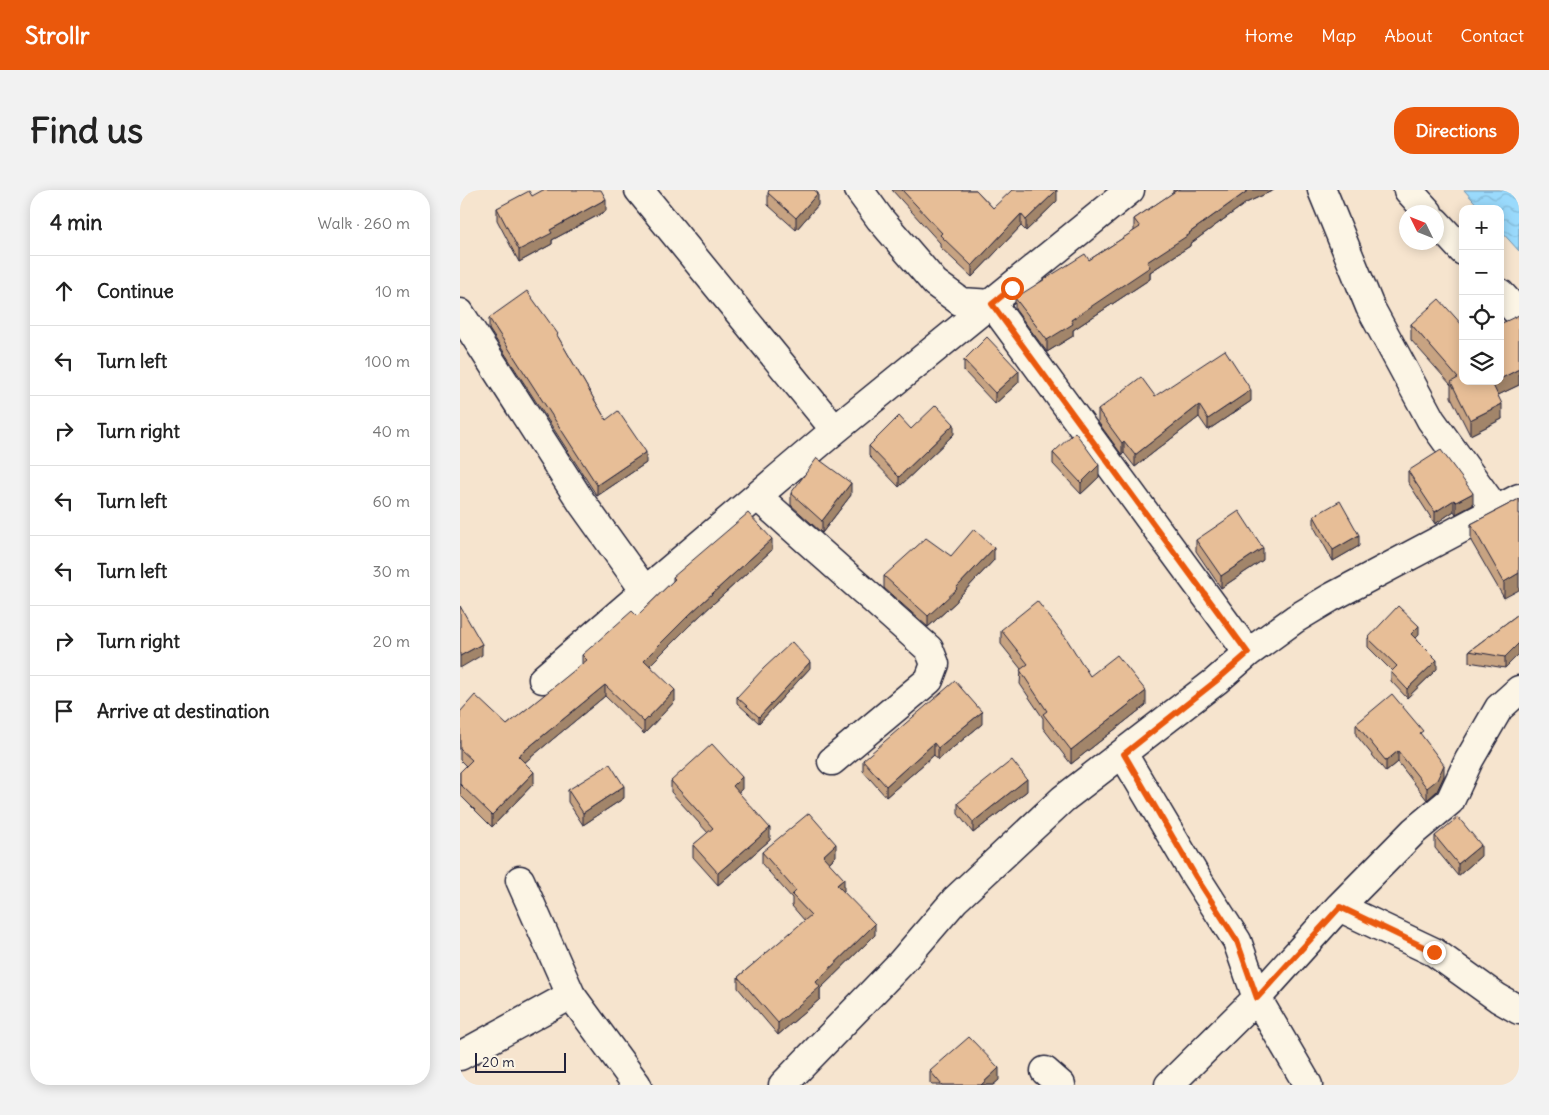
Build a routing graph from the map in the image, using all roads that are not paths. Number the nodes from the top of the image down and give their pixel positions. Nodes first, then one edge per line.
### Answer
1 (639, 190) edge
2 (859, 190) edge
3 (1130, 190) edge
4 (1322, 190) edge
5 (1408, 190) edge
6 (1422, 205) edge
7 (1444, 231) edge
8 (1462, 250) edge
9 (1502, 295) edge
10 (992, 304) junction
11 (460, 313) edge
12 (1519, 314) edge
13 (835, 430) junction
14 (758, 496) junction
15 (1508, 504) edge
16 (645, 591) junction
17 (1248, 653) junction
18 (543, 679) dead end
19 (1519, 690) edge
20 (1124, 754) junction
21 (832, 761) dead end
22 (520, 880) dead end
23 (1340, 907) junction
24 (571, 995) junction
25 (1257, 998) junction
26 (1519, 1010) edge
27 (460, 1056) edge
28 (637, 1085) edge
29 (783, 1085) edge
30 (1169, 1085) edge
31 (1308, 1085) edge

1 - 13 street
2 - 10 street
3 - 10 street
4 - 15 street
5 - 6 street
7 - 8 street
9 - 12 street
10 - 13 street
10 - 17 street
11 - 16 street
13 - 14 street
14 - 16 street
14 - 21 street
15 - 17 street
16 - 18 street
17 - 20 street
19 - 23 street
20 - 25 street
20 - 29 street
22 - 24 street
23 - 25 street
23 - 26 street
24 - 27 street
24 - 28 street
25 - 30 street
25 - 31 street

